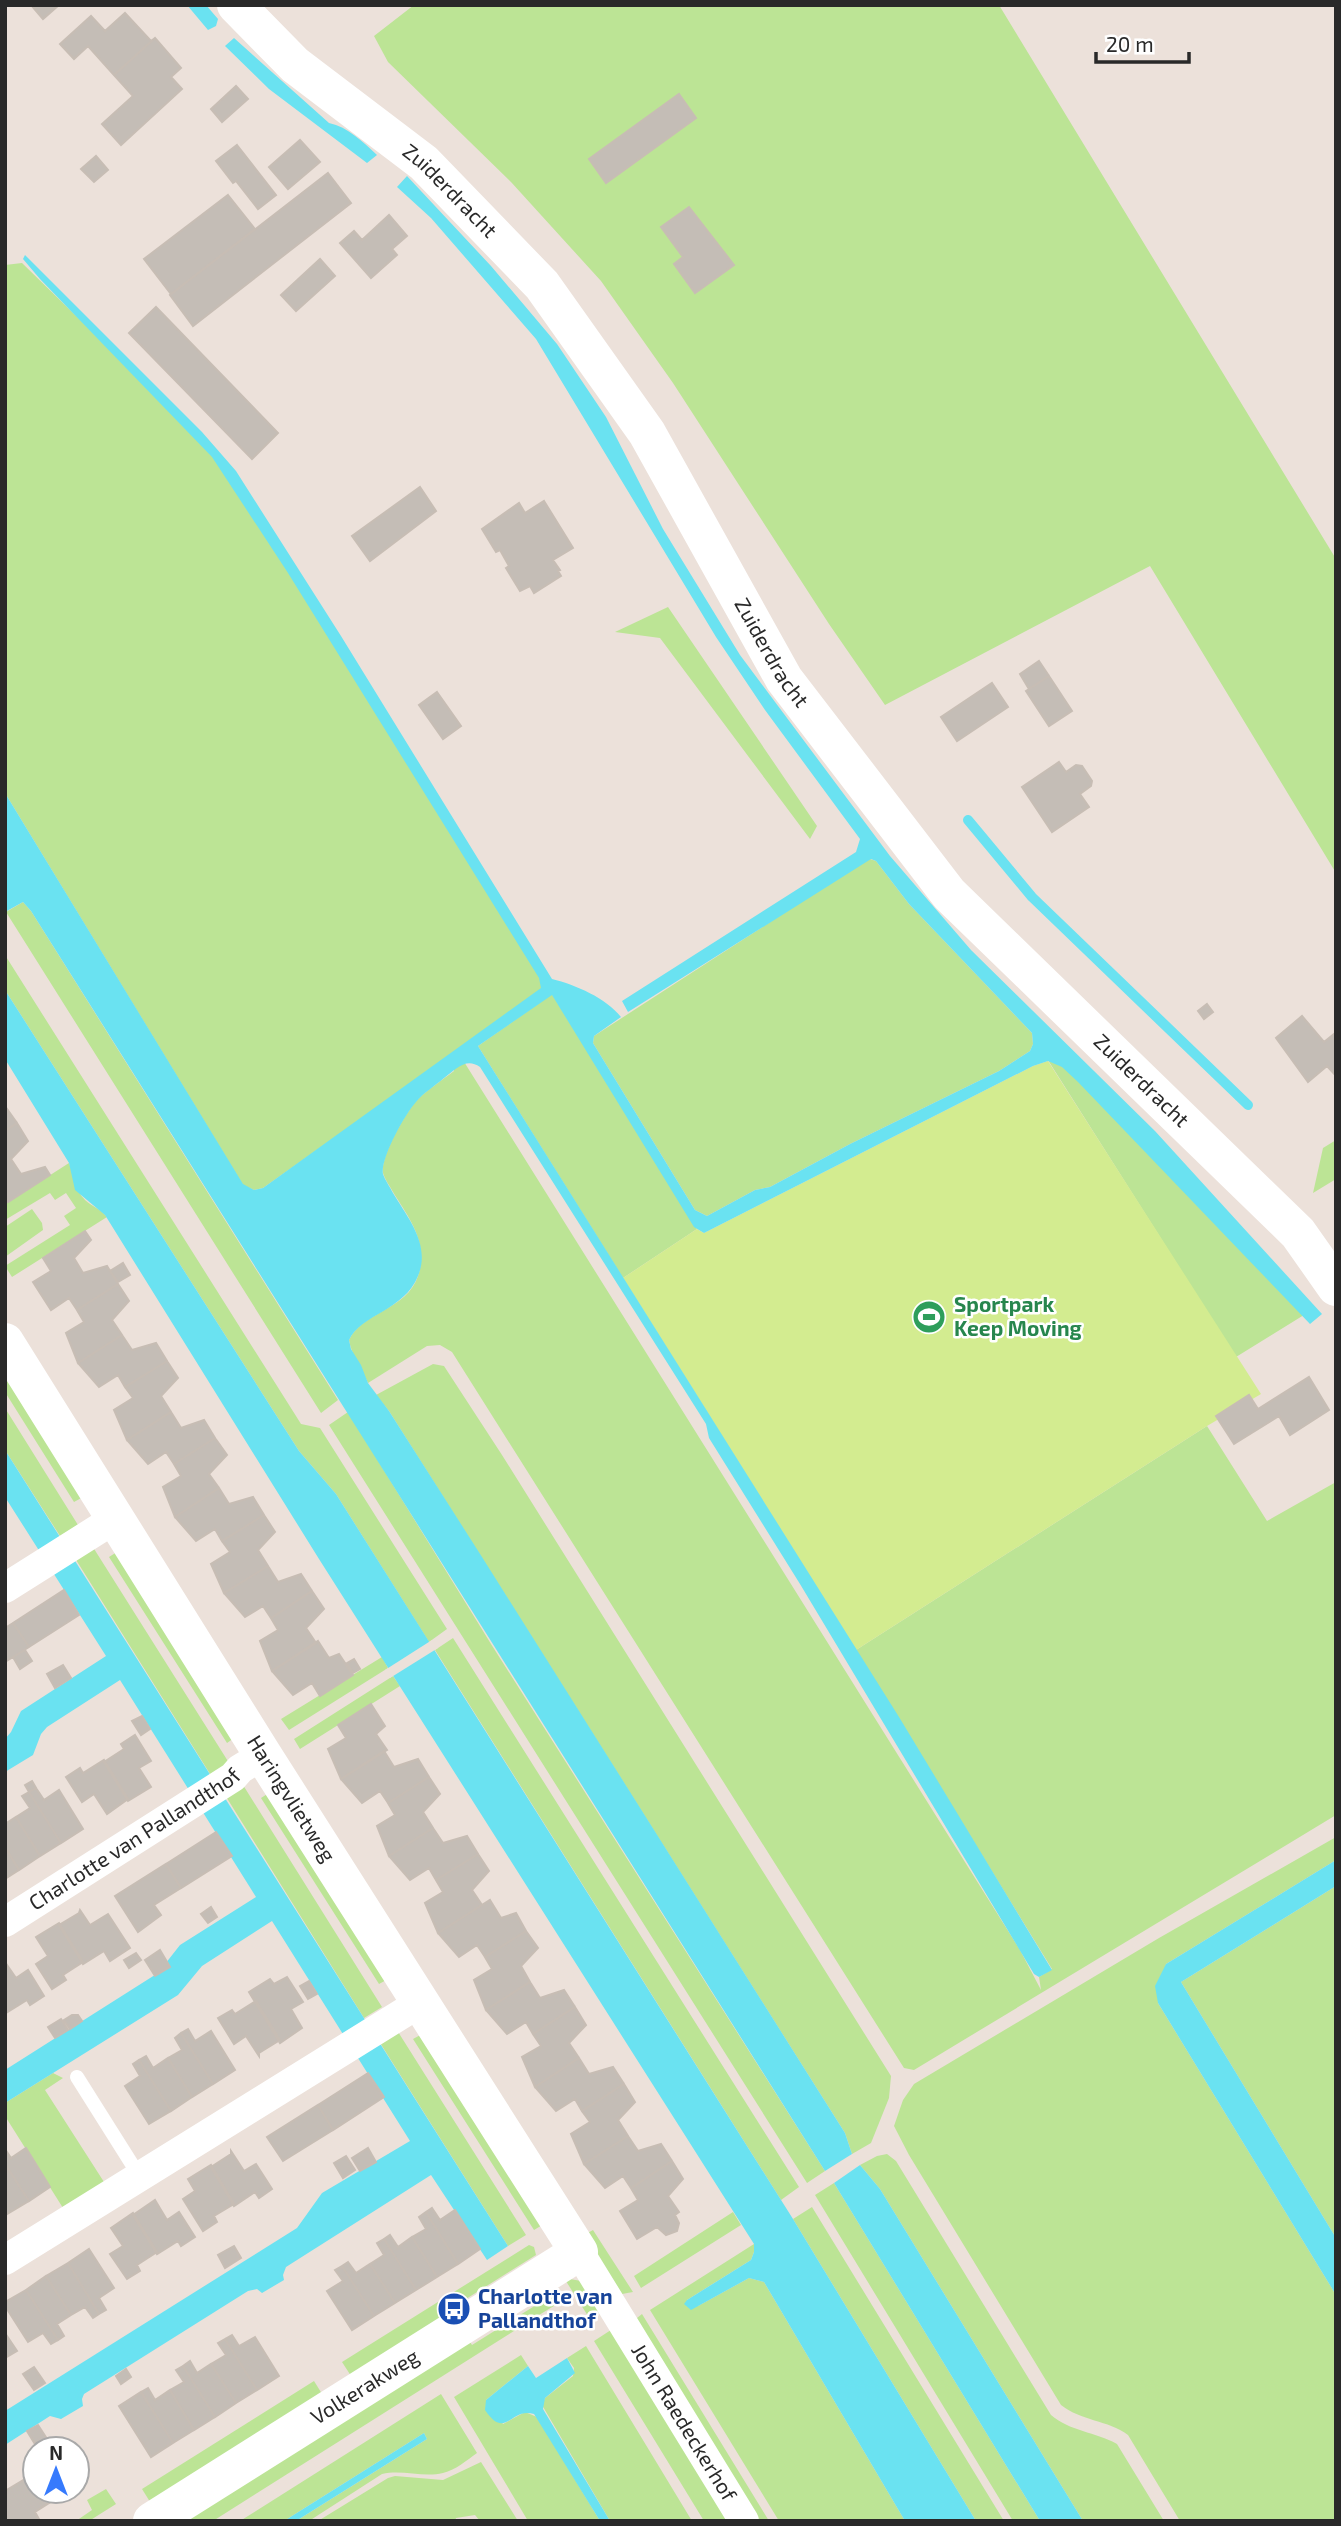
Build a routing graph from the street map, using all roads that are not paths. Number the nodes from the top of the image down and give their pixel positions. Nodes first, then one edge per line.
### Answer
1 (236, 5) edge
2 (1336, 1287) edge
3 (5, 1342) edge
4 (116, 1518) junction
5 (5, 1588) edge
6 (248, 1766) junction
7 (5, 1922) edge
8 (421, 2002) junction
9 (77, 2077) dead end
10 (140, 2177) junction
11 (579, 2252) junction
12 (5, 2260) edge
13 (152, 2521) edge
14 (744, 2521) edge

1 - 2 street, Zuiderdracht
3 - 4 street, Haringvlietweg
4 - 5 street
4 - 6 street, Haringvlietweg
6 - 7 street, Charlotte van Pallandthof
6 - 8 street, Haringvlietweg
8 - 10 street
8 - 11 street, Haringvlietweg
9 - 10 lane
10 - 12 street
11 - 13 street, Volkerakweg
11 - 14 street, John Raedeckerhof

